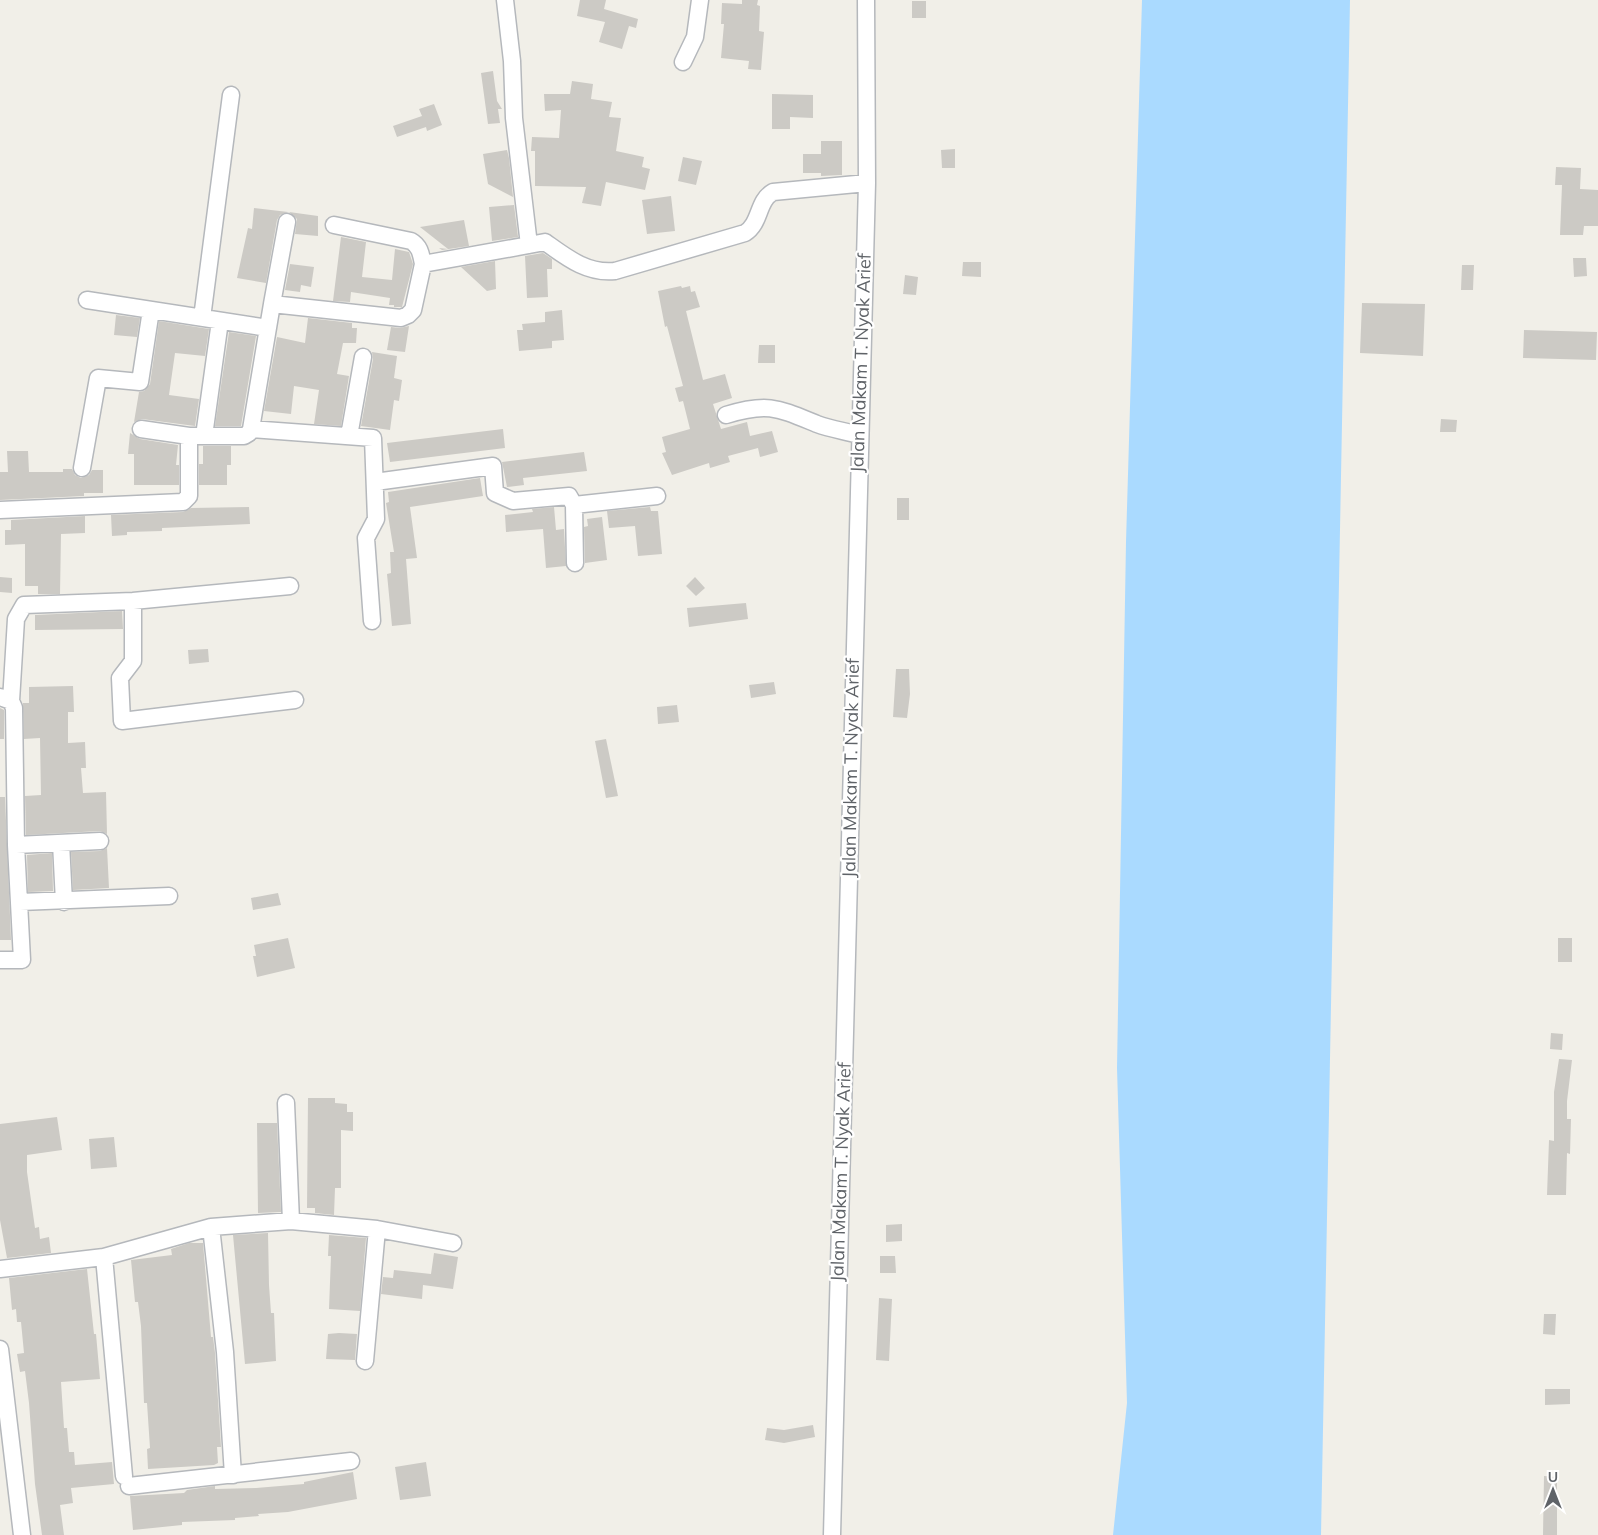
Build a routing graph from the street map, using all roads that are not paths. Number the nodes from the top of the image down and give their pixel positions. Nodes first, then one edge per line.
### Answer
1 (505, 0) edge
2 (700, 0) edge
3 (866, 0) edge
4 (683, 62) dead end
5 (231, 95) dead end
6 (867, 183) junction
7 (287, 222) dead end
8 (334, 225) dead end
9 (530, 245) junction
10 (423, 264) junction
11 (87, 300) dead end
12 (272, 304) junction
13 (151, 310) junction
14 (202, 318) junction
15 (220, 321) junction
16 (268, 328) junction
17 (362, 357) dead end
18 (726, 415) dead end
19 (141, 429) dead end
20 (251, 429) junction
21 (859, 435) junction
22 (196, 436) junction
23 (349, 436) junction
24 (82, 468) dead end
25 (374, 482) junction
26 (657, 496) dead end
27 (574, 505) junction
28 (0, 510) edge
29 (575, 563) dead end
30 (290, 586) dead end
31 (132, 601) junction
32 (372, 621) dead end
33 (6, 699) edge
34 (295, 700) dead end
35 (100, 841) dead end
36 (61, 843) junction
37 (16, 845) junction
38 (169, 896) dead end
39 (20, 902) junction
40 (64, 902) junction
41 (0, 960) edge
42 (286, 1103) dead end
43 (291, 1222) junction
44 (211, 1228) junction
45 (377, 1228) junction
46 (453, 1243) dead end
47 (104, 1257) junction
48 (0, 1269) edge
49 (0, 1349) edge
50 (365, 1361) dead end
51 (351, 1462) dead end
52 (233, 1475) junction
53 (22, 1535) edge
54 (832, 1535) edge

1 - 9 street
2 - 4 street
3 - 6 street, Jalan Makam T. Nyak Arief
5 - 14 street
6 - 9 street
6 - 21 street, Jalan Makam T. Nyak Arief
7 - 12 street
8 - 10 street
9 - 10 street
10 - 12 street
11 - 13 street
12 - 16 street
13 - 14 street
13 - 24 street
14 - 15 street
15 - 16 street
15 - 22 street
16 - 20 street
17 - 23 street
18 - 21 street
19 - 22 street
20 - 22 street
20 - 23 street
21 - 54 street, Jalan Makam T. Nyak Arief
22 - 28 street
23 - 25 street
25 - 27 street
25 - 32 street
26 - 27 street
27 - 29 street
30 - 31 street
31 - 33 street
31 - 34 street
33 - 37 street
35 - 36 street
36 - 37 street
36 - 40 street
37 - 39 street
38 - 40 street
39 - 40 street
39 - 41 street
42 - 43 street
43 - 44 street
43 - 45 street
44 - 47 street
44 - 52 street
45 - 46 street
45 - 50 street
47 - 48 street
47 - 52 street
49 - 53 street
51 - 52 street

